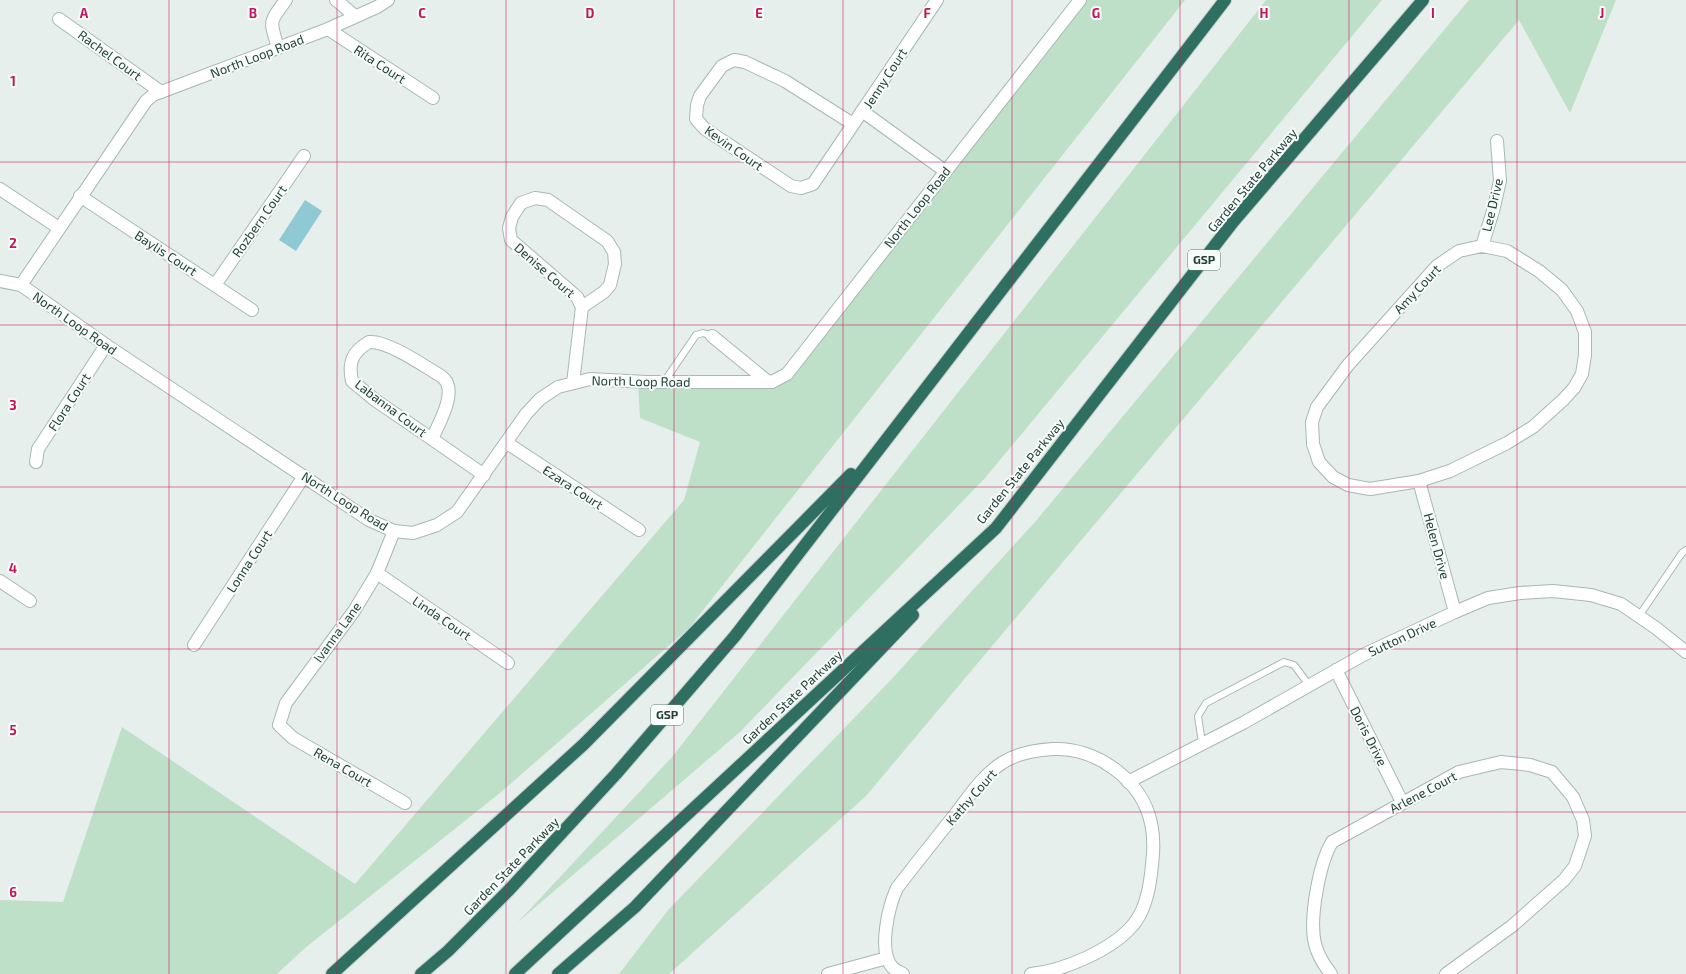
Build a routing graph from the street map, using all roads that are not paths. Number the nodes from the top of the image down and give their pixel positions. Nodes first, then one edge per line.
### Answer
1 (286, 0) edge
2 (336, 0) edge
3 (388, 0) edge
4 (937, 0) edge
5 (1080, 0) edge
6 (1225, 0) edge
7 (1423, 0) edge
8 (355, 16) junction
9 (59, 19) dead end
10 (328, 29) junction
11 (278, 48) junction
12 (161, 92) junction
13 (433, 98) dead end
14 (862, 111) junction
15 (854, 124) junction
16 (1497, 141) dead end
17 (304, 156) dead end
18 (945, 171) junction
19 (0, 189) edge
20 (80, 196) junction
21 (59, 228) junction
22 (1482, 246) junction
23 (0, 281) edge
24 (21, 285) junction
25 (215, 285) junction
26 (582, 307) junction
27 (252, 310) dead end
28 (712, 336) joint
29 (106, 345) junction
30 (664, 382) junction
31 (772, 382) junction
32 (573, 383) junction
33 (888, 436) junction
34 (432, 439) junction
35 (507, 443) junction
36 (36, 462) dead end
37 (484, 475) junction
38 (304, 476) junction
39 (1419, 481) junction
40 (996, 528) junction
41 (639, 530) dead end
42 (394, 531) junction
43 (1686, 550) edge
44 (377, 573) junction
45 (0, 581) edge
46 (30, 601) dead end
47 (1455, 612) junction
48 (1639, 616) junction
49 (194, 645) dead end
50 (1686, 652) edge
51 (508, 662) dead end
52 (1336, 670) junction
53 (1309, 685) junction
54 (284, 729) joint
55 (1202, 743) junction
56 (1128, 782) junction
57 (1402, 802) junction
58 (405, 803) dead end
59 (887, 958) junction
60 (332, 974) edge
61 (422, 974) edge
62 (515, 974) edge
63 (558, 974) edge
64 (828, 974) edge
65 (904, 974) edge
66 (1031, 974) edge
67 (1331, 974) edge
68 (1446, 974) edge

1 - 11 street
2 - 8 street
3 - 8 street, North Loop Road
4 - 14 street, Jenny Court
5 - 18 street, North Loop Road
6 - 33 highway, Garden State Parkway / GSP
7 - 40 highway, Garden State Parkway / GSP
8 - 10 street, North Loop Road
9 - 12 street, Rachel Court
10 - 11 street, North Loop Road
10 - 13 street, Rita Court
11 - 12 street, North Loop Road
12 - 20 street, North Loop Road
14 - 15 street, Kevin Court
14 - 18 street, Jenny Court
15 - 15 street, Kevin Court
16 - 22 street, Lee Drive
17 - 25 street, Rozbern Court
18 - 31 street, North Loop Road
19 - 21 street
20 - 21 street, North Loop Road
20 - 25 street, Baylis Court
21 - 24 street, North Loop Road
22 - 39 street, Amy Court
22 - 39 street, Amy Court
23 - 24 street
24 - 29 street, North Loop Road
25 - 27 street, Baylis Court
26 - 26 street, Denise Court
26 - 32 street, Denise Court
28 - 30 lane
28 - 31 street
29 - 36 street, Flora Court
29 - 38 street, North Loop Road
30 - 31 street, North Loop Road
30 - 32 street, North Loop Road
32 - 35 street, North Loop Road
33 - 60 highway
33 - 61 highway, Garden State Parkway / GSP
34 - 34 street, Labanna Court
34 - 37 street, Labanna Court
35 - 37 street, North Loop Road
35 - 41 street, Ezara Court
37 - 42 street, North Loop Road
38 - 42 street, North Loop Road
38 - 49 street, Lonna Court
39 - 47 street, Helen Drive
40 - 62 highway, Garden State Parkway / GSP
40 - 63 highway
42 - 44 street, Ivanna Lane
43 - 48 lane
44 - 51 street, Linda Court
44 - 54 street, Ivanna Lane
45 - 46 street
47 - 48 street, Sutton Drive
47 - 52 street, Sutton Drive
48 - 50 street, Sutton Drive
52 - 53 street, Sutton Drive
52 - 57 street, Doris Drive
53 - 55 street, Sutton Drive
53 - 55 lane
54 - 58 street, Rena Court
55 - 56 street, Sutton Drive
56 - 59 street, Kathy Court
56 - 66 street, Kathy Court
57 - 67 street, Arlene Court
57 - 68 street, Arlene Court
59 - 64 street
59 - 65 street

